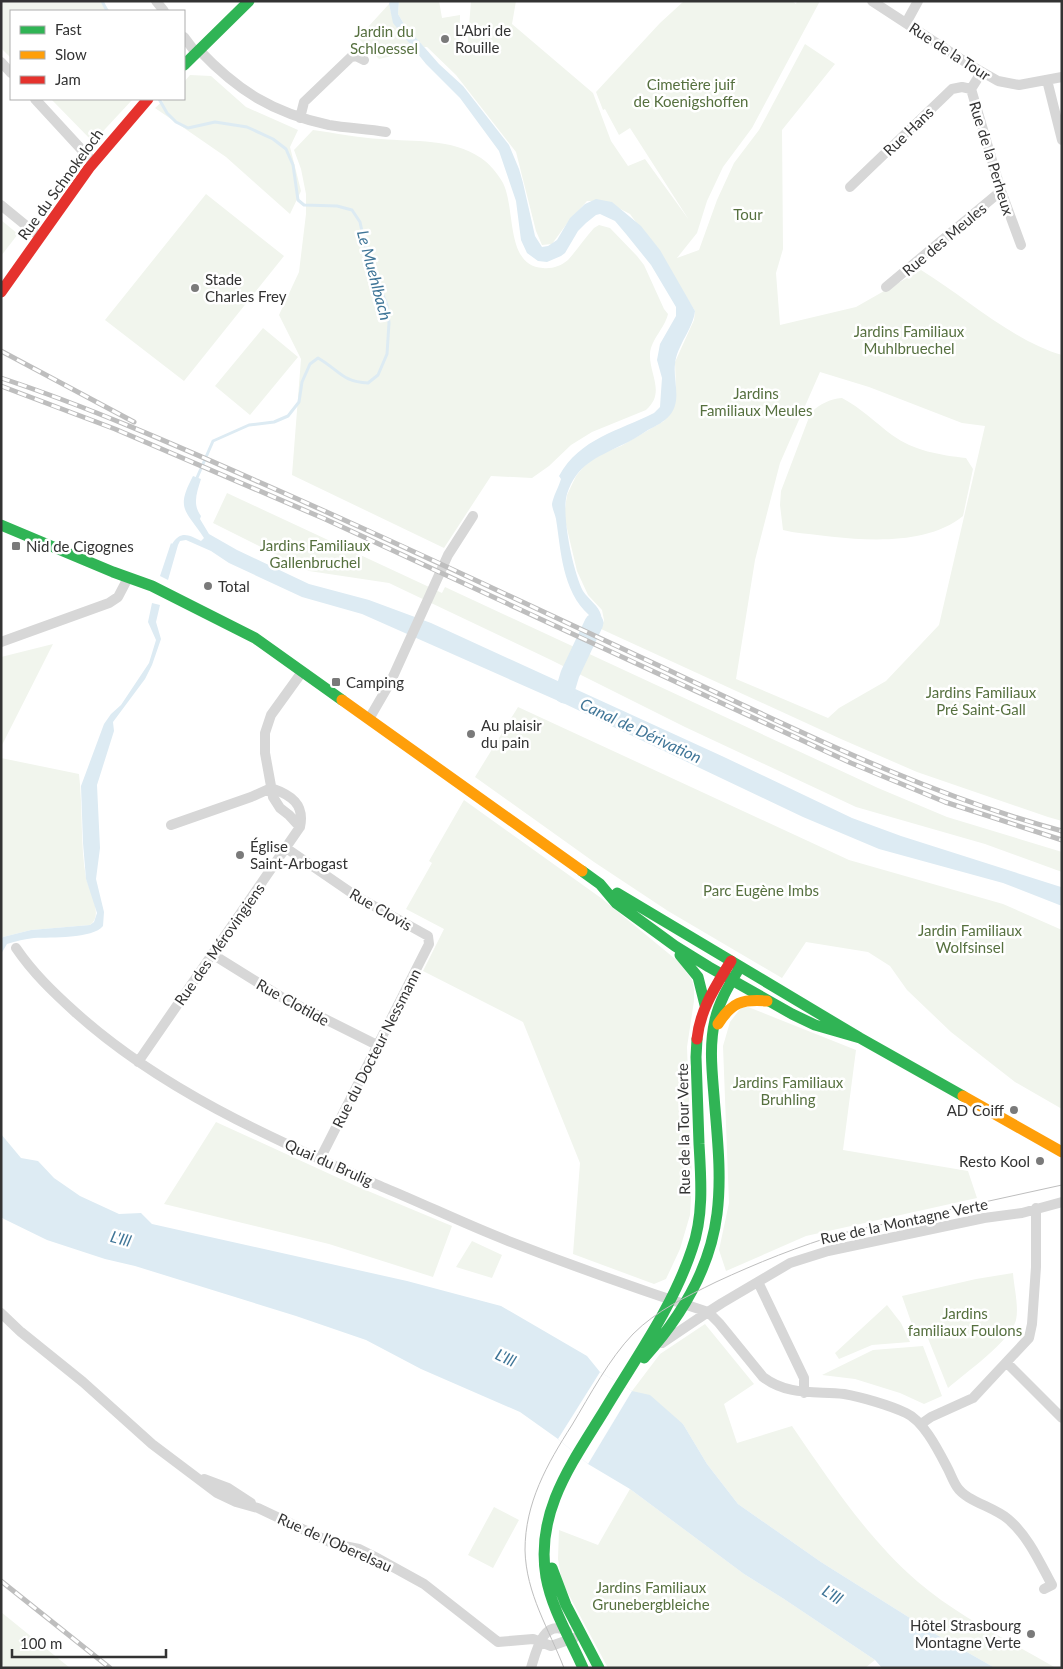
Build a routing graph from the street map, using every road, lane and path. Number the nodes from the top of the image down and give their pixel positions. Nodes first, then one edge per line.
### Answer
1 (249, 1) edge
2 (872, 1) edge
3 (918, 1) edge
4 (906, 22) junction
5 (185, 38) edge
6 (198, 51) junction
7 (364, 60) dead end
8 (1, 62) edge
9 (185, 63) edge
10 (10, 72) edge
11 (981, 73) junction
12 (1062, 77) edge
13 (1048, 80) junction
14 (971, 90) junction
15 (36, 100) edge
16 (147, 100) edge
17 (300, 118) junction
18 (386, 132) dead end
19 (1062, 140) edge
20 (93, 162) junction
21 (850, 187) dead end
22 (1001, 191) junction
23 (1, 205) edge
24 (40, 236) junction
25 (1021, 245) dead end
26 (886, 287) dead end
27 (1, 292) edge
28 (473, 516) dead end
29 (1, 525) edge
30 (128, 578) junction
31 (1, 642) edge
32 (302, 672) junction
33 (369, 719) junction
34 (270, 788) junction
35 (171, 825) dead end
36 (286, 848) junction
37 (600, 884) junction
38 (428, 936) joint
39 (662, 936) junction
40 (16, 948) dead end
41 (212, 954) junction
42 (736, 964) junction
43 (727, 977) junction
44 (768, 1001) junction
45 (704, 1005) junction
46 (712, 1034) junction
47 (860, 1038) junction
48 (377, 1046) junction
49 (138, 1062) junction
50 (1062, 1152) edge
51 (320, 1159) junction
52 (1062, 1202) edge
53 (1036, 1208) junction
54 (758, 1282) junction
55 (670, 1300) junction
56 (685, 1305) junction
57 (708, 1312) junction
58 (1, 1313) edge
59 (651, 1351) junction
60 (1007, 1363) junction
61 (622, 1380) junction
62 (804, 1393) junction
63 (1062, 1418) edge
64 (921, 1424) junction
65 (554, 1499) junction
66 (1044, 1589) dead end
67 (571, 1616) junction
68 (573, 1636) junction
69 (542, 1643) junction
70 (531, 1668) edge
71 (583, 1668) edge
72 (593, 1668) edge
73 (599, 1668) edge

1 - 6 main road
2 - 4 street, Rue de la Tour
3 - 4 street
4 - 11 street, Rue de la Tour
5 - 6 street
6 - 9 main road
6 - 17 street
7 - 17 street
8 - 10 street
11 - 13 street, Rue de la Tour
11 - 14 street, Rue de la Perheux
12 - 13 street, Rue de la Tour
13 - 19 street
14 - 21 street, Rue Hans
14 - 22 street, Rue de la Perheux
15 - 20 street
16 - 20 main road, Rue du Schnokeloch
17 - 18 street
20 - 24 main road, Rue du Schnokeloch
22 - 25 street, Rue de la Perheux
22 - 26 street, Rue des Meules
23 - 24 street
24 - 27 main road, Rue du Schnokeloch
28 - 33 street
29 - 30 main road
30 - 31 street
30 - 32 main road
32 - 33 main road
32 - 34 street, Rue des Mérovingiens
33 - 37 main road
34 - 35 street
34 - 36 street, Rue des Mérovingiens
36 - 38 street, Rue Clovis
36 - 41 street, Rue des Mérovingiens
37 - 39 main road
37 - 42 main road
38 - 48 street, Rue du Docteur Nessmann
39 - 43 main road
39 - 45 main road
40 - 49 street, Quai du Brulig
41 - 48 street, Rue Clotilde
41 - 49 street, Rue des Mérovingiens
42 - 43 main road, Rue de la Tour Verte
42 - 47 main road
43 - 44 main road
43 - 45 main road, Rue de la Tour Verte
43 - 46 main road, Rue de la Tour Verte
44 - 46 main road
44 - 47 main road
45 - 55 main road, Rue de la Tour Verte
46 - 56 main road, Rue de la Tour Verte
47 - 50 main road
48 - 51 street, Rue du Docteur Nessmann
49 - 51 street, Quai du Brulig
51 - 55 street, Quai du Brulig
52 - 53 street, Rue de la Montagne Verte
53 - 54 street, Rue de la Montagne Verte
53 - 60 street
54 - 57 street, Rue de la Montagne Verte
54 - 62 street
55 - 56 street, Quai du Brulig
55 - 61 main road
56 - 57 street
56 - 59 main road, Rue de la Montagne Verte
57 - 59 street, Rue de la Montagne Verte
57 - 62 street
58 - 69 street, Rue de l'Oberelsau
59 - 61 main road, Rue de la Montagne Verte
60 - 63 street
60 - 64 street
61 - 65 main road
62 - 64 street
64 - 66 street
65 - 67 main road
65 - 68 main road
67 - 68 main road
67 - 68 main road
68 - 69 street, Rue de l'Oberelsau
68 - 69 street
68 - 71 main road
68 - 72 main road
68 - 73 main road
69 - 70 street

